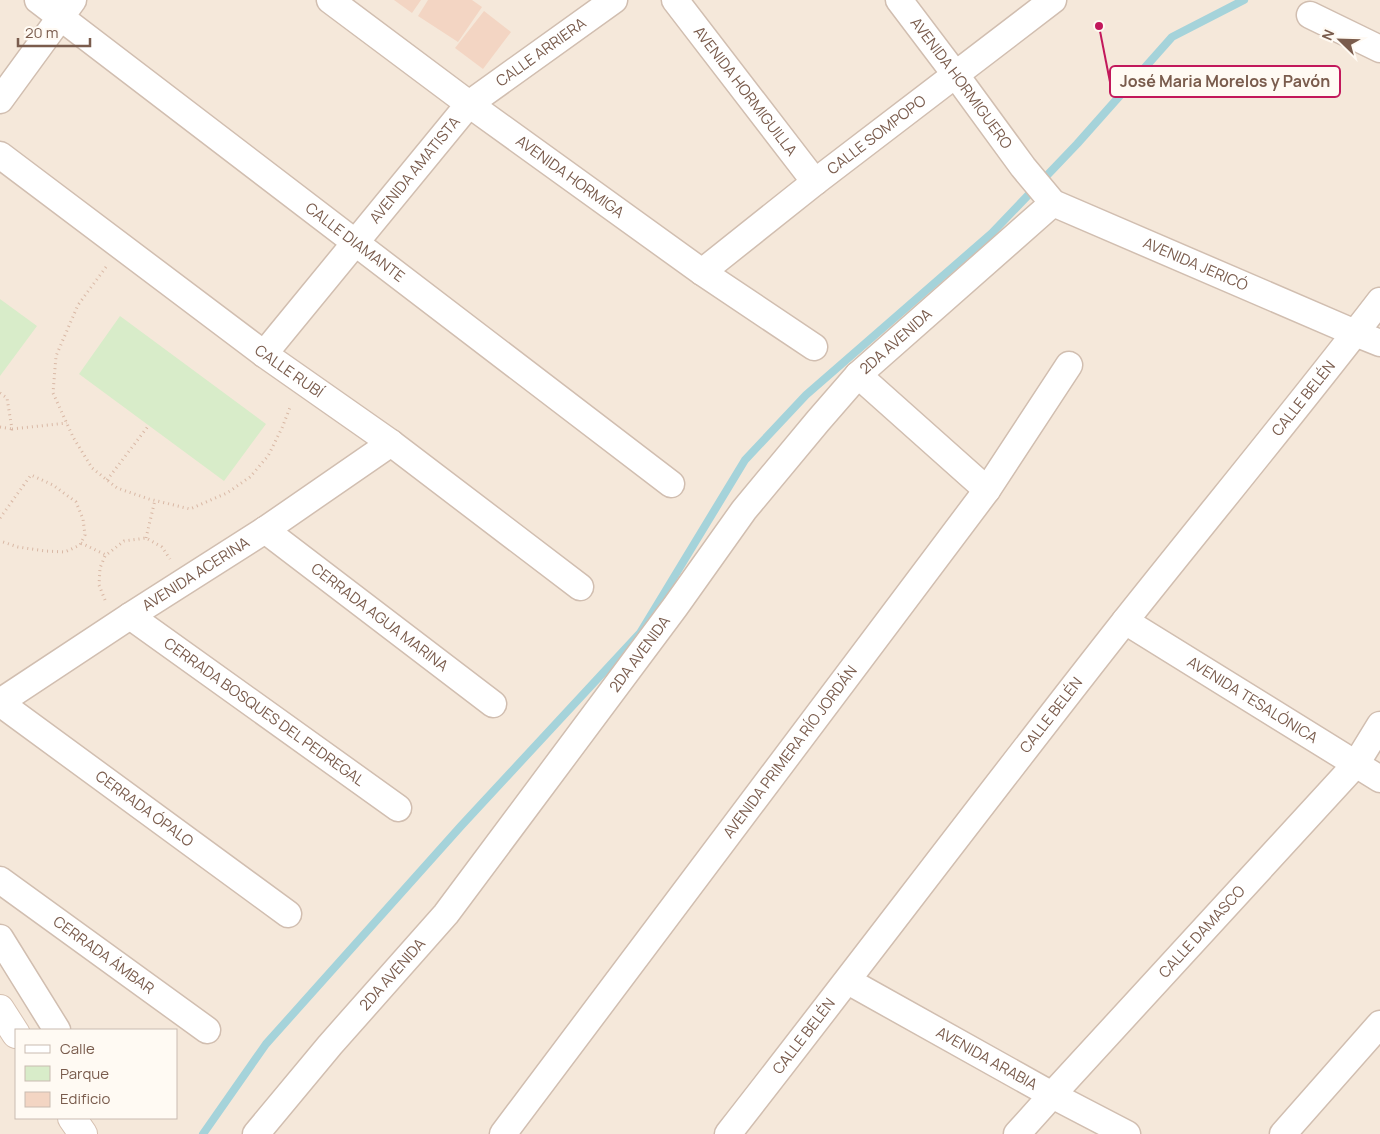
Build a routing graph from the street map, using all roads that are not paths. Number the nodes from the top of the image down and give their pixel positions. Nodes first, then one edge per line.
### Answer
1 (38, 0) edge
2 (330, 0) edge
3 (614, 0) edge
4 (675, 0) edge
5 (899, 0) edge
6 (1053, 0) edge
7 (67, 9) edge
8 (1310, 15) dead end
9 (1380, 49) edge
10 (955, 74) junction
11 (0, 100) edge
12 (469, 104) junction
13 (0, 155) edge
14 (1023, 168) joint
15 (815, 182) junction
16 (1050, 199) junction
17 (354, 242) junction
18 (702, 272) junction
19 (1380, 301) edge
20 (1355, 333) junction
21 (1380, 343) edge
22 (814, 346) dead end
23 (264, 354) junction
24 (1070, 365) dead end
25 (858, 375) junction
26 (391, 443) junction
27 (671, 484) dead end
28 (987, 490) junction
29 (265, 530) junction
30 (580, 587) dead end
31 (130, 616) junction
32 (1125, 621) junction
33 (0, 703) edge
34 (493, 704) dead end
35 (1380, 725) edge
36 (1356, 764) junction
37 (1380, 779) edge
38 (398, 808) dead end
39 (0, 880) edge
40 (288, 914) dead end
41 (0, 938) edge
42 (848, 981) junction
43 (0, 1010) edge
44 (1380, 1024) edge
45 (56, 1029) edge
46 (207, 1030) dead end
47 (15, 1032) edge
48 (1052, 1095) junction
49 (73, 1119) edge
50 (83, 1134) edge
51 (256, 1134) edge
52 (503, 1134) edge
53 (728, 1134) edge
54 (1017, 1134) edge
55 (1127, 1134) edge
56 (1283, 1134) edge

1 - 7 street, CALLE DIAMANTE
2 - 12 street, AVENIDA HORMIGA
3 - 12 street, CALLE ARRIERA
4 - 15 street, AVENIDA HORMIGUILLA
5 - 10 street, AVENIDA HORMIGUERO
6 - 10 street, CALLE SOMPOPO
7 - 11 street
7 - 17 street, CALLE DIAMANTE
8 - 9 street
10 - 14 street, AVENIDA HORMIGUERO
10 - 15 street, CALLE SOMPOPO
12 - 17 street, AVENIDA AMATISTA
12 - 18 street, AVENIDA HORMIGA
13 - 23 street, CALLE RUBÍ
14 - 16 street, AVENIDA JERICÓ
15 - 18 street, CALLE SOMPOPO
16 - 20 street, AVENIDA JERICÓ
16 - 25 street, 2DA AVENIDA
17 - 23 street, AVENIDA AMATISTA
17 - 27 street, CALLE DIAMANTE
18 - 22 street, AVENIDA HORMIGA
19 - 20 street, CALLE BELÉN
20 - 21 street, AVENIDA JERICÓ
20 - 32 street, CALLE BELÉN
23 - 26 street, CALLE RUBÍ
24 - 28 street, AVENIDA PRIMERA RÍO JORDÁN
25 - 28 street
25 - 51 street, 2DA AVENIDA
26 - 29 street, AVENIDA ACERINA
26 - 30 street, CALLE RUBÍ
28 - 52 street, AVENIDA PRIMERA RÍO JORDÁN
29 - 31 street, AVENIDA ACERINA
29 - 34 street, CERRADA AGUA MARINA
31 - 33 street, AVENIDA ACERINA
31 - 38 street, CERRADA BOSQUES DEL PEDREGAL
32 - 36 street, AVENIDA TESALÓNICA
32 - 42 street, CALLE BELÉN
33 - 40 street, CERRADA ÓPALO
35 - 36 street, CALLE DAMASCO
36 - 37 street, AVENIDA TESALÓNICA
36 - 48 street, CALLE DAMASCO
39 - 46 street, CERRADA ÁMBAR
41 - 45 street
42 - 48 street, AVENIDA ARABIA
42 - 53 street, CALLE BELÉN
43 - 47 main road
44 - 56 street
48 - 54 street, CALLE DAMASCO
48 - 55 street, AVENIDA ARABIA
49 - 50 main road

